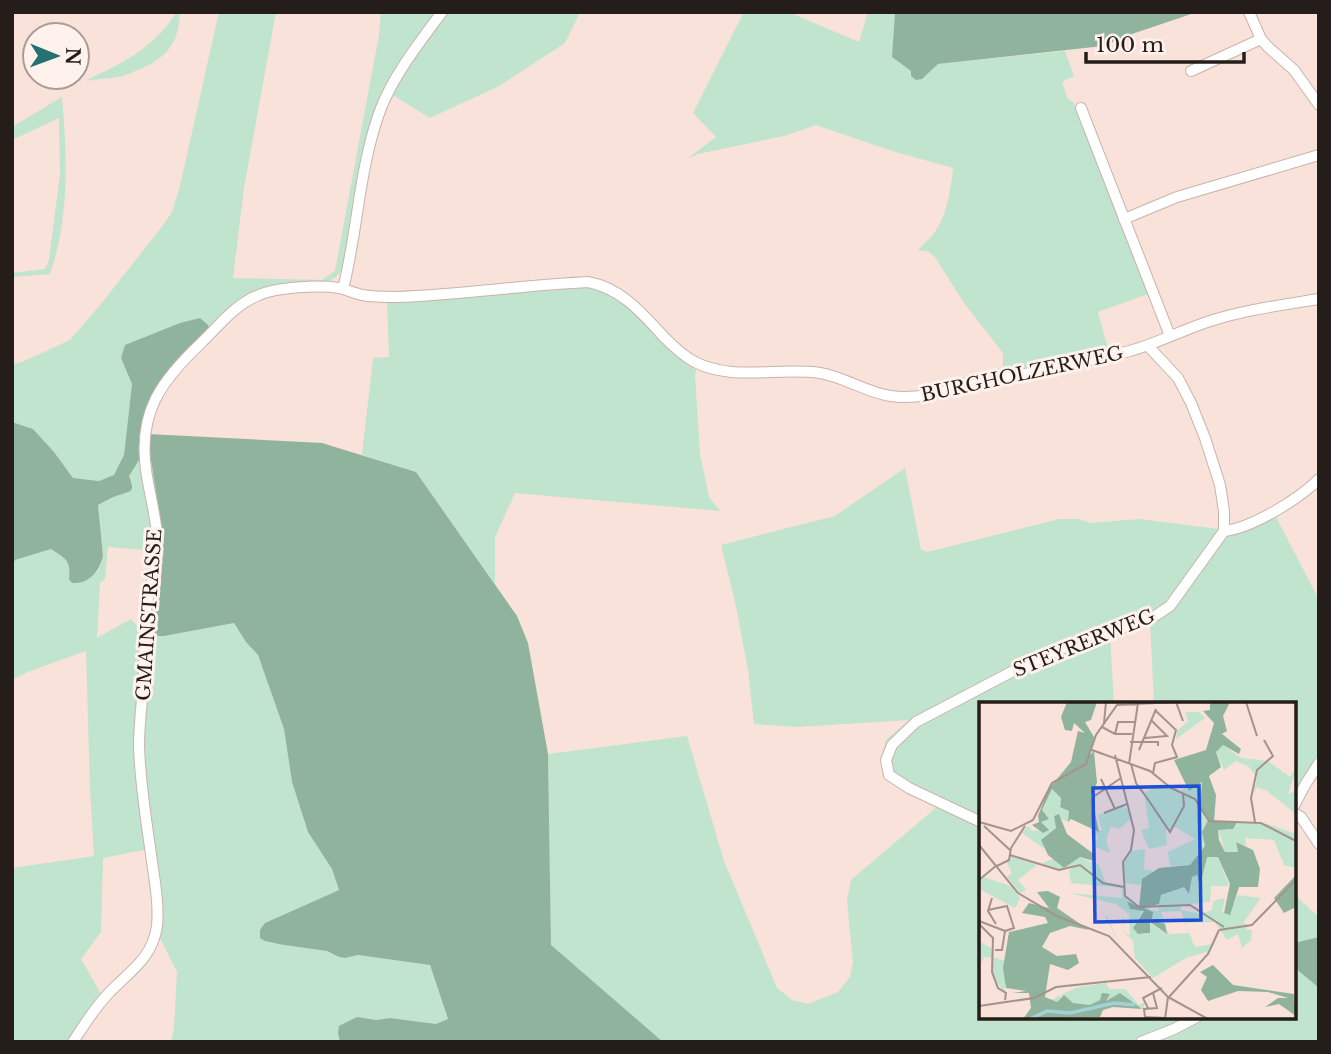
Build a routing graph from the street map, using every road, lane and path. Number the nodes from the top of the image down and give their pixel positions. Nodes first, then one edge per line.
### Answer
1 (442, 12) edge
2 (1249, 12) edge
3 (1261, 39) junction
4 (1191, 71) dead end
5 (1319, 105) edge
6 (1081, 108) dead end
7 (1319, 155) edge
8 (1124, 219) junction
9 (343, 289) junction
10 (1319, 299) edge
11 (1170, 335) junction
12 (1148, 346) junction
13 (1319, 479) edge
14 (1224, 531) junction
15 (1319, 763) edge
16 (1296, 802) edge
17 (1296, 814) edge
18 (979, 821) edge
19 (1319, 844) edge
20 (1193, 1019) edge
21 (73, 1042) edge
22 (1141, 1042) edge

1 - 9 street
2 - 3 street
3 - 4 street
3 - 5 street
6 - 8 street
7 - 8 street
8 - 11 street
9 - 12 street, BURGHOLZERWEG
9 - 21 street, GMAINSTRASSE
10 - 11 street, BURGHOLZERWEG
11 - 12 street, BURGHOLZERWEG
12 - 14 street, BURGHOLZERWEG
13 - 14 street
14 - 18 street, STEYRERWEG
15 - 16 street
17 - 19 street
20 - 22 street

